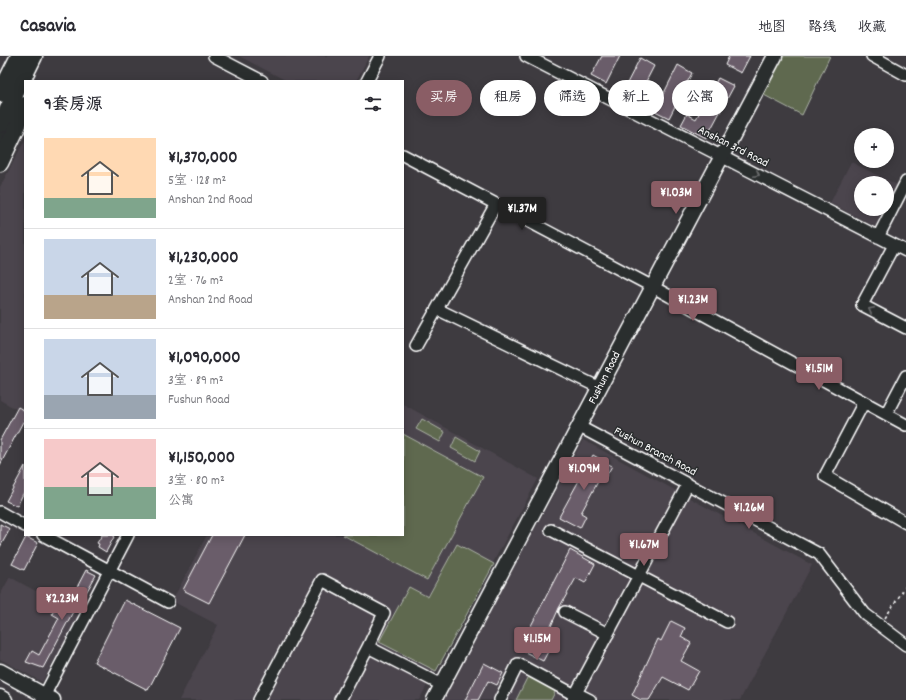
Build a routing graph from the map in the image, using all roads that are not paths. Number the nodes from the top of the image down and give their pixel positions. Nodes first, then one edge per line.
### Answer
1 (8, 56) edge
2 (15, 56) edge
3 (19, 56) edge
4 (34, 56) edge
5 (41, 56) edge
6 (214, 56) edge
7 (380, 56) edge
8 (526, 56) edge
9 (775, 56) edge
10 (872, 56) edge
11 (0, 68) edge
12 (906, 75) edge
13 (29, 80) edge
14 (34, 80) edge
15 (260, 80) edge
16 (368, 80) edge
17 (0, 86) edge
18 (24, 90) edge
19 (0, 94) edge
20 (24, 108) edge
21 (0, 125) edge
22 (0, 142) edge
23 (404, 156) edge
24 (722, 156) junction
25 (0, 163) edge
26 (906, 182) edge
27 (496, 204) junction
28 (878, 236) junction
29 (894, 245) junction
30 (906, 251) edge
31 (652, 287) junction
32 (437, 309) junction
33 (906, 328) edge
34 (416, 346) dead end
35 (906, 376) edge
36 (600, 388) junction
37 (864, 402) junction
38 (886, 414) junction
39 (906, 425) edge
40 (580, 427) junction
41 (688, 484) junction
42 (0, 512) edge
43 (906, 523) edge
44 (24, 525) edge
45 (551, 530) dead end
46 (45, 536) edge
47 (127, 536) edge
48 (109, 570) junction
49 (638, 577) junction
50 (168, 602) dead end
51 (566, 612) dead end
52 (727, 622) dead end
53 (608, 634) junction
54 (906, 645) edge
55 (368, 647) junction
56 (0, 671) edge
57 (0, 682) edge
58 (442, 685) junction
59 (575, 696) edge
60 (0, 697) edge
61 (43, 699) edge
62 (5, 700) edge
63 (259, 700) edge
64 (340, 700) edge
65 (434, 700) edge
66 (500, 700) edge
67 (590, 700) edge

1 - 11 highway
2 - 17 main road
3 - 19 highway
4 - 21 highway
5 - 13 main road
5 - 14 highway
6 - 15 street
7 - 16 street
8 - 24 street, Anshan 3rd Road
9 - 24 main road, Fushun Road
10 - 12 street
18 - 22 main road
20 - 25 highway
23 - 27 street
24 -> 28 street, Anshan 3rd Road
24 - 31 main road, Fushun Road
26 - 28 street
27 - 31 street
27 - 32 street
28 - 29 street, Anshan 3rd Road
29 - 30 street, Anshan 3rd Road
33 -> 29 street
31 - 36 main road, Fushun Road
31 - 37 street
32 - 34 street
32 - 36 street
35 - 38 street
36 - 40 main road, Fushun Road
37 - 38 street
37 - 43 street
38 - 39 street
40 - 41 street, Fushun Branch Road
40 - 58 main road, Fushun Road
41 - 49 street
41 - 54 street, Fushun Branch Road
42 - 44 street
45 - 49 street
46 - 48 street
47 - 48 street
48 - 50 street
48 - 61 street
49 - 52 street
49 - 53 street
51 - 53 street
53 - 59 street
55 - 58 street
55 - 63 street
55 - 64 street
56 - 61 main road
57 - 61 main road
58 - 65 main road, Fushun Road
59 - 66 street
59 - 67 street
60 - 62 main road

